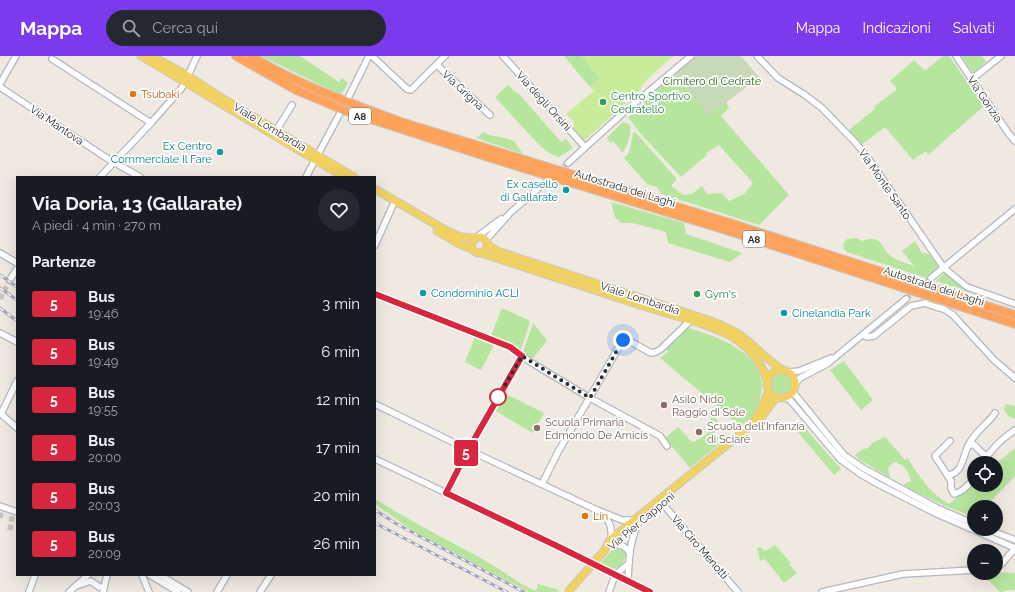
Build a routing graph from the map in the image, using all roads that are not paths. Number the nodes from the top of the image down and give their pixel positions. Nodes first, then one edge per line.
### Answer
1 (15, 56) edge
2 (141, 56) edge
3 (152, 56) edge
4 (197, 56) edge
5 (236, 56) edge
6 (251, 56) edge
7 (371, 56) edge
8 (445, 56) edge
9 (503, 56) edge
10 (691, 56) edge
11 (757, 56) edge
12 (956, 56) edge
13 (1001, 56) edge
14 (52, 59) dead end
15 (437, 65) junction
16 (186, 79) junction
17 (972, 79) junction
18 (0, 84) edge
19 (0, 87) edge
20 (349, 96) dead end
21 (292, 105) dead end
22 (490, 114) dead end
23 (339, 115) dead end
24 (151, 123) junction
25 (276, 131) junction
26 (1015, 140) edge
27 (585, 147) junction
28 (316, 158) junction
29 (114, 162) junction
30 (568, 163) tunnel mouth
31 (101, 176) edge
32 (138, 176) edge
33 (307, 176) edge
34 (343, 176) edge
35 (352, 176) edge
36 (546, 182) dead end
37 (376, 190) edge
38 (376, 196) edge
39 (393, 205) junction
40 (1015, 209) edge
41 (510, 213) junction
42 (476, 238) junction
43 (376, 243) edge
44 (487, 243) junction
45 (472, 249) junction
46 (0, 253) edge
47 (481, 253) junction
48 (16, 262) edge
49 (944, 268) junction
50 (16, 270) edge
51 (11, 278) tunnel mouth
52 (931, 278) tunnel mouth
53 (376, 294) edge
54 (906, 298) tunnel mouth
55 (1015, 304) edge
56 (1015, 314) edge
57 (690, 321) junction
58 (1015, 324) edge
59 (0, 333) edge
60 (863, 335) junction
61 (16, 341) edge
62 (522, 356) junction
63 (833, 358) junction
64 (786, 371) junction
65 (1015, 378) edge
66 (767, 381) junction
67 (16, 383) edge
68 (796, 384) junction
69 (769, 391) junction
70 (793, 392) junction
71 (590, 398) junction
72 (780, 398) junction
73 (376, 404) edge
74 (0, 413) edge
75 (995, 413) dead end
76 (16, 427) edge
77 (1015, 430) edge
78 (950, 441) dead end
79 (667, 446) dead end
80 (968, 446) junction
81 (468, 450) junction
82 (987, 456) joint
83 (376, 459) edge
84 (948, 475) junction
85 (542, 484) junction
86 (967, 486) edge
87 (446, 493) junction
88 (662, 503) junction
89 (0, 506) edge
90 (597, 510) junction
91 (16, 512) edge
92 (636, 521) junction
93 (967, 521) edge
94 (1003, 535) edge
95 (1015, 540) edge
96 (612, 542) junction
97 (1015, 549) edge
98 (1004, 550) junction
99 (630, 554) junction
100 (629, 563) junction
101 (1003, 563) edge
102 (967, 570) edge
103 (615, 575) junction
104 (35, 576) edge
105 (86, 576) edge
106 (107, 576) edge
107 (142, 576) edge
108 (152, 576) edge
109 (162, 576) edge
110 (225, 576) edge
111 (270, 576) edge
112 (628, 581) junction
113 (76, 586) junction
114 (103, 590) edge
115 (29, 592) edge
116 (69, 592) edge
117 (149, 592) edge
118 (178, 592) edge
119 (188, 592) edge
120 (217, 592) edge
121 (260, 592) edge
122 (568, 592) edge
123 (609, 592) edge
124 (650, 592) edge
125 (738, 592) edge
126 (822, 592) edge

1 - 18 street
2 - 16 main road
3 - 16 main road
4 - 16 street
5 - 58 highway, Autostrada dei Laghi / A8
6 - 56 highway, Autostrada dei Laghi / A8
7 - 15 street
7 - 20 street
8 - 15 street
9 - 27 street, Via degli Orsini
10 - 27 street
11 - 49 street, Via Monte Santo
12 - 17 street, Via Gorizia
13 - 17 street
14 - 24 street
15 - 22 street, Via Grigna
16 - 24 street
16 - 25 main road, Viale Lombardia
16 - 28 main road, Viale Lombardia
17 - 26 street, Via Gorizia
19 - 29 street, Via Mantova
21 - 25 street
23 - 28 street
24 - 29 street
25 - 28 main road, Viale Lombardia
27 - 30 street
28 - 33 street
28 - 34 main road, Viale Lombardia
28 - 35 main road, Viale Lombardia
29 - 31 street
29 - 32 street, Via Mantova
36 - 41 street
37 - 42 main road
38 - 39 main road
39 - 43 street
39 - 45 main road
40 - 49 street
41 - 42 street
41 - 44 street
42 - 44 main road
42 - 45 main road
44 - 47 main road
44 - 64 main road, Viale Lombardia
45 - 47 main road
46 - 48 street
47 - 57 main road, Viale Lombardia
49 - 52 street
49 - 55 street, Via Monte Santo
50 - 51 street
53 - 62 street
54 - 60 street
57 - 66 main road, Viale Lombardia
57 - 71 street
59 - 61 street
60 - 63 street
60 - 65 street
62 - 71 street
62 - 81 street
63 - 64 street
63 - 68 street
64 - 66 main road
64 - 68 main road
66 - 69 main road
67 - 74 street
68 - 70 main road
69 - 72 main road
69 - 92 main road, Via Pier Capponi
70 - 72 main road
70 - 93 street
71 - 79 street
71 - 85 street
72 - 88 main road, Via Pier Capponi
72 - 98 street
73 - 81 street
74 - 76 street
75 - 80 street
77 - 82 street
78 - 84 street
80 - 82 street
80 - 84 street
81 - 85 street
81 - 87 street
83 - 87 street
84 - 86 street
85 - 90 street
87 - 103 street
88 - 92 main road, Via Pier Capponi
88 - 125 street, Via Ciro Menotti
89 - 91 street
90 - 92 street
90 - 96 street
92 - 96 main road, Via Pier Capponi
92 - 99 street
94 - 95 street
96 - 99 street
96 - 122 main road, Via Pier Capponi, bridge
97 - 98 street
97 - 98 street
98 - 101 street
99 - 100 street
100 - 103 street
100 - 112 street
102 - 126 street
103 - 112 street
103 - 123 street
104 - 115 street
105 - 113 street
106 - 114 street
107 - 117 street
108 - 118 street
109 - 119 street
110 - 120 street
111 - 121 street
112 - 124 street
113 - 114 street
113 - 116 street

